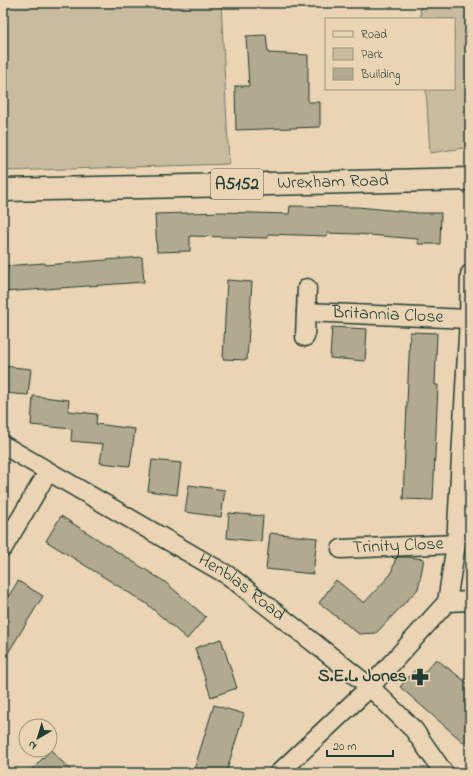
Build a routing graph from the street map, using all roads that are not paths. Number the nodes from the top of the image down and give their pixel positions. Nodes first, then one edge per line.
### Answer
1 (470, 179) edge
2 (3, 190) edge
3 (470, 274) edge
4 (307, 288) dead end
5 (306, 312) junction
6 (469, 319) edge
7 (305, 337) dead end
8 (468, 374) edge
9 (3, 445) edge
10 (48, 472) junction
11 (456, 544) junction
12 (3, 548) edge
13 (340, 549) dead end
14 (470, 601) edge
15 (447, 602) junction
16 (370, 687) junction
17 (279, 773) edge
18 (444, 773) edge

1 - 2 main road, Wrexham Road / A5152
3 - 6 street
4 - 5 street, Britannia Close
5 - 6 street, Britannia Close
5 - 7 street, Britannia Close
6 - 8 street
8 - 11 street
9 - 10 street, Henblas Road
10 - 12 street
10 - 16 street, Henblas Road
11 - 13 street, Trinity Close
11 - 15 street
14 - 15 street
15 - 16 street
16 - 17 street
16 - 18 street, Henblas Road

